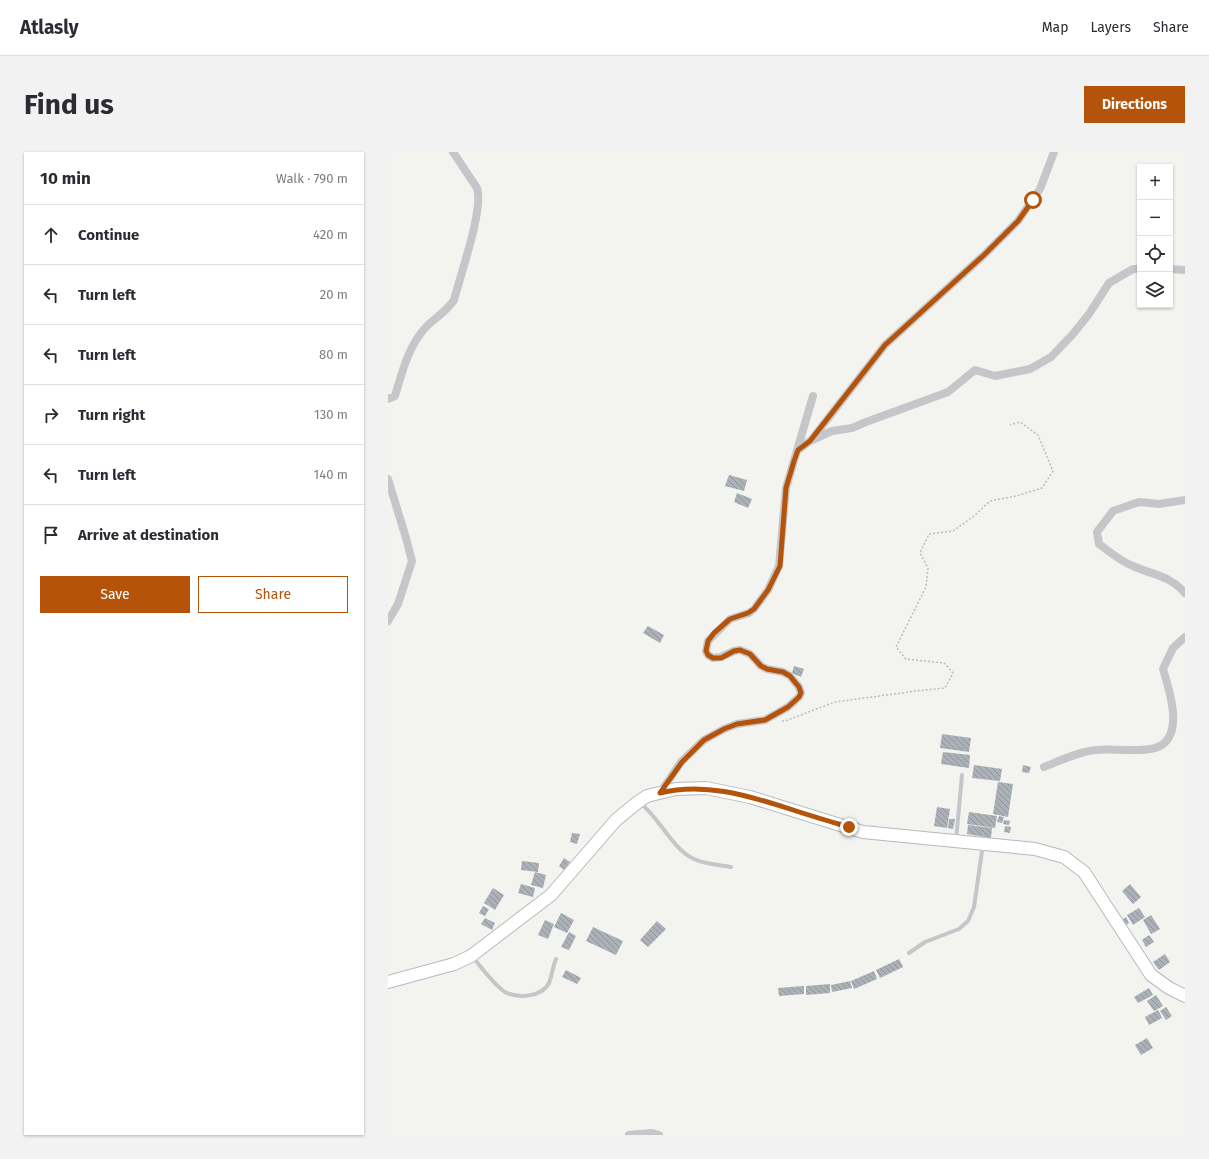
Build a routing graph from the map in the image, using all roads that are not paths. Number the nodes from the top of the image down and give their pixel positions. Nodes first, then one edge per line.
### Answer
1 (453, 152) edge
2 (1054, 152) edge
3 (1137, 269) edge
4 (1173, 269) edge
5 (1185, 270) edge
6 (813, 396) dead end
7 (388, 399) edge
8 (810, 441) junction
9 (798, 450) junction
10 (388, 478) edge
11 (1185, 500) edge
12 (1185, 593) edge
13 (388, 621) edge
14 (1185, 637) edge
15 (1044, 767) dead end
16 (962, 775) dead end
17 (660, 793) junction
18 (638, 802) junction
19 (956, 841) junction
20 (983, 844) junction
21 (730, 867) dead end
22 (908, 953) dead end
23 (471, 956) junction
24 (556, 959) dead end
25 (388, 982) edge
26 (1185, 996) edge
27 (629, 1135) edge
28 (659, 1135) edge

1 - 7 street
2 - 8 street
3 - 8 street
4 - 5 street
6 - 9 street
8 - 9 street
9 - 17 street
10 - 13 street
11 - 12 street
14 - 15 street
16 - 19 lane
17 - 18 main road
17 - 19 main road
18 - 21 lane
18 - 23 main road
19 - 20 main road
20 - 22 lane
20 - 26 main road
23 - 24 lane
23 - 25 main road
27 - 28 street

